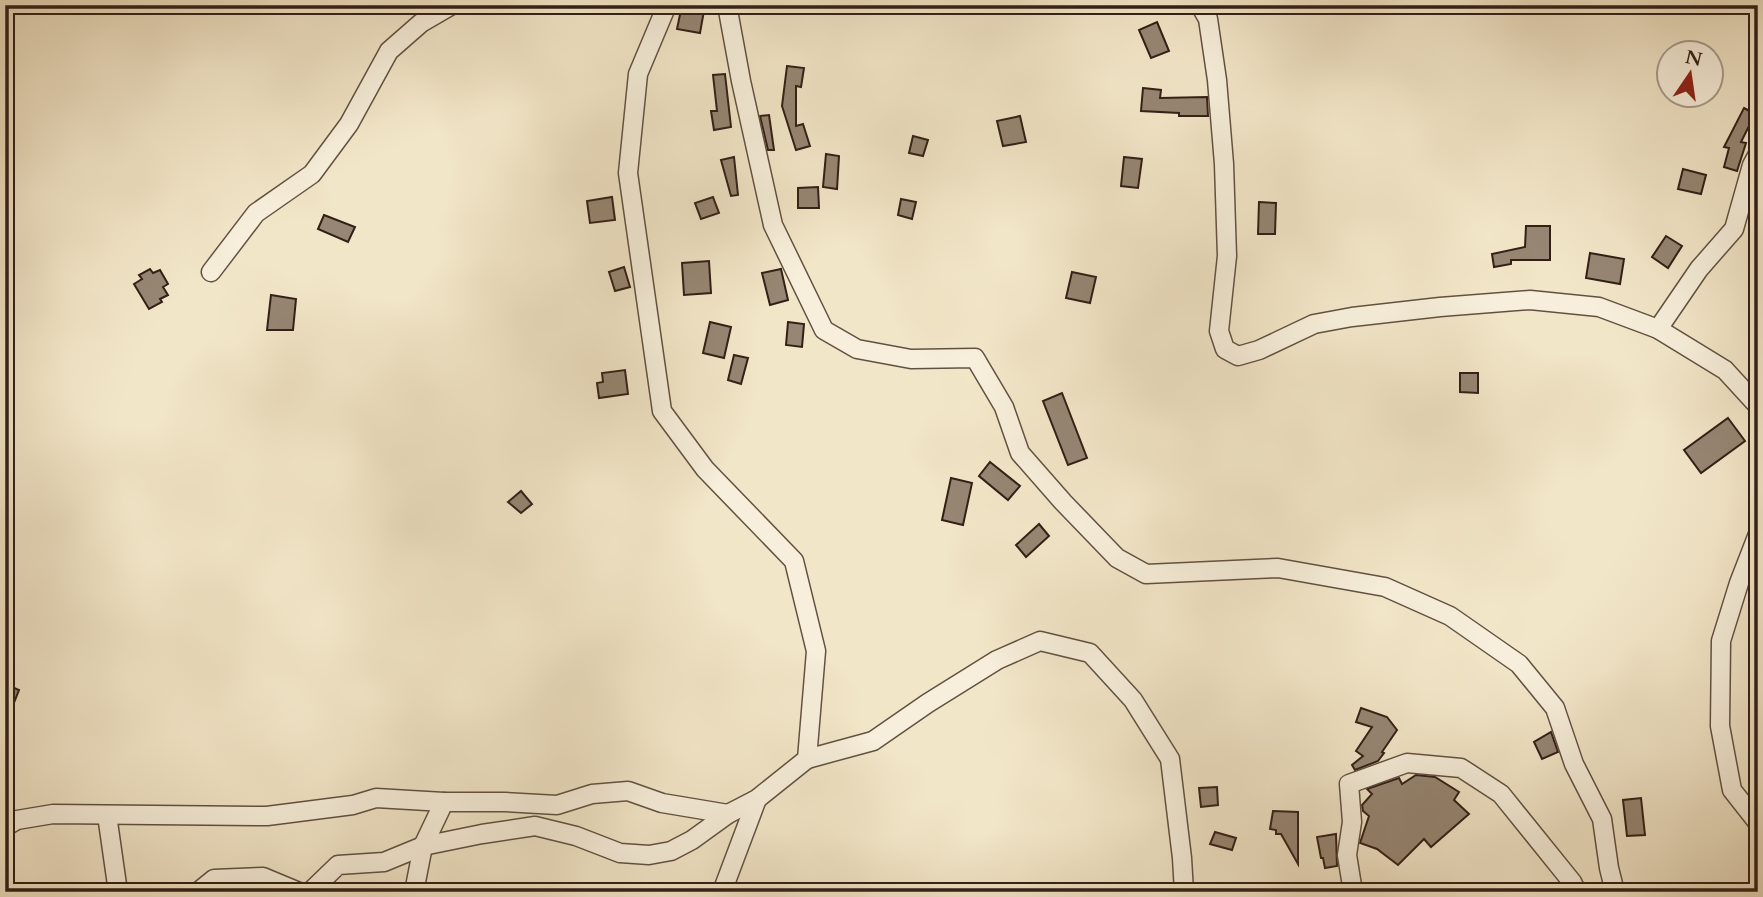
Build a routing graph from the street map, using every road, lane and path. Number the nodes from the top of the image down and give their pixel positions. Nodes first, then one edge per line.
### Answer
1 (452, 5) edge
2 (667, 5) edge
3 (727, 5) edge
4 (1200, 5) edge
5 (1758, 154) edge
6 (211, 272) dead end
7 (1658, 329) junction
8 (1758, 406) edge
9 (1758, 534) edge
10 (807, 759) junction
11 (757, 799) junction
12 (444, 802) junction
13 (728, 814) junction
14 (107, 815) junction
15 (1758, 822) edge
16 (5, 827) edge
17 (423, 846) junction
18 (118, 892) edge
19 (198, 892) edge
20 (299, 892) edge
21 (310, 892) edge
22 (414, 892) edge
23 (722, 892) edge
24 (1184, 892) edge
25 (1353, 892) edge
26 (1577, 892) edge
27 (1615, 892) edge

1 - 6 street
2 - 10 street
3 - 27 street
4 - 7 street
5 - 7 street
7 - 8 street
9 - 15 street
10 - 11 street
10 - 24 street
11 - 13 street
11 - 23 street
12 - 13 street
12 - 14 street
12 - 17 street
13 - 17 street
14 - 16 street
14 - 18 street
17 - 21 street
17 - 22 street
19 - 20 street
25 - 26 street

